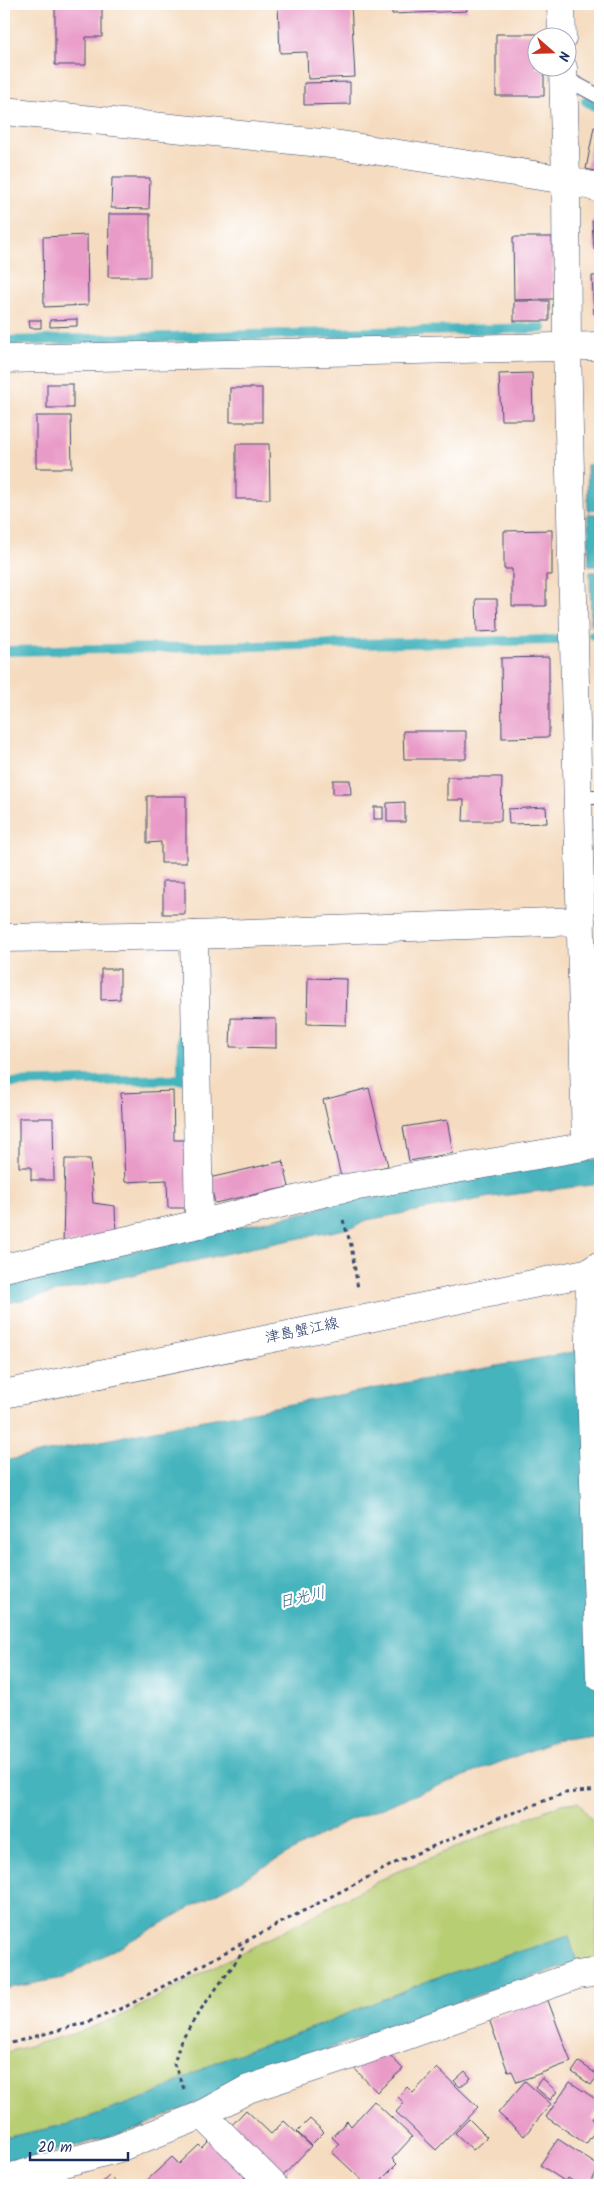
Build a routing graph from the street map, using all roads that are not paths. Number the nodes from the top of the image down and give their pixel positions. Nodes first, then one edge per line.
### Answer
1 (561, 4) edge
2 (562, 28) edge
3 (563, 78) edge
4 (572, 78) edge
5 (600, 97) edge
6 (4, 111) edge
7 (566, 180) junction
8 (600, 188) edge
9 (567, 346) junction
10 (600, 346) edge
11 (4, 359) edge
12 (589, 797) edge
13 (580, 921) junction
14 (194, 935) junction
15 (4, 938) edge
16 (593, 1145) edge
17 (199, 1224) junction
18 (4, 1268) edge
19 (597, 1269) edge
20 (4, 1394) edge
21 (600, 1678) edge
22 (600, 1972) edge
23 (202, 2114) junction
24 (7, 2181) edge
25 (264, 2182) edge

1 - 2 street
3 - 7 street
4 - 5 lane
6 - 7 street
7 - 8 street
7 - 9 street
9 - 10 street
9 - 11 street
9 - 12 street
12 - 13 street
13 - 14 street
13 - 16 street
14 - 15 street
14 - 17 street
16 - 17 street
17 - 18 street
19 - 20 street, 津島蟹江線
19 - 21 street
22 - 23 street
23 - 24 street
23 - 25 street

